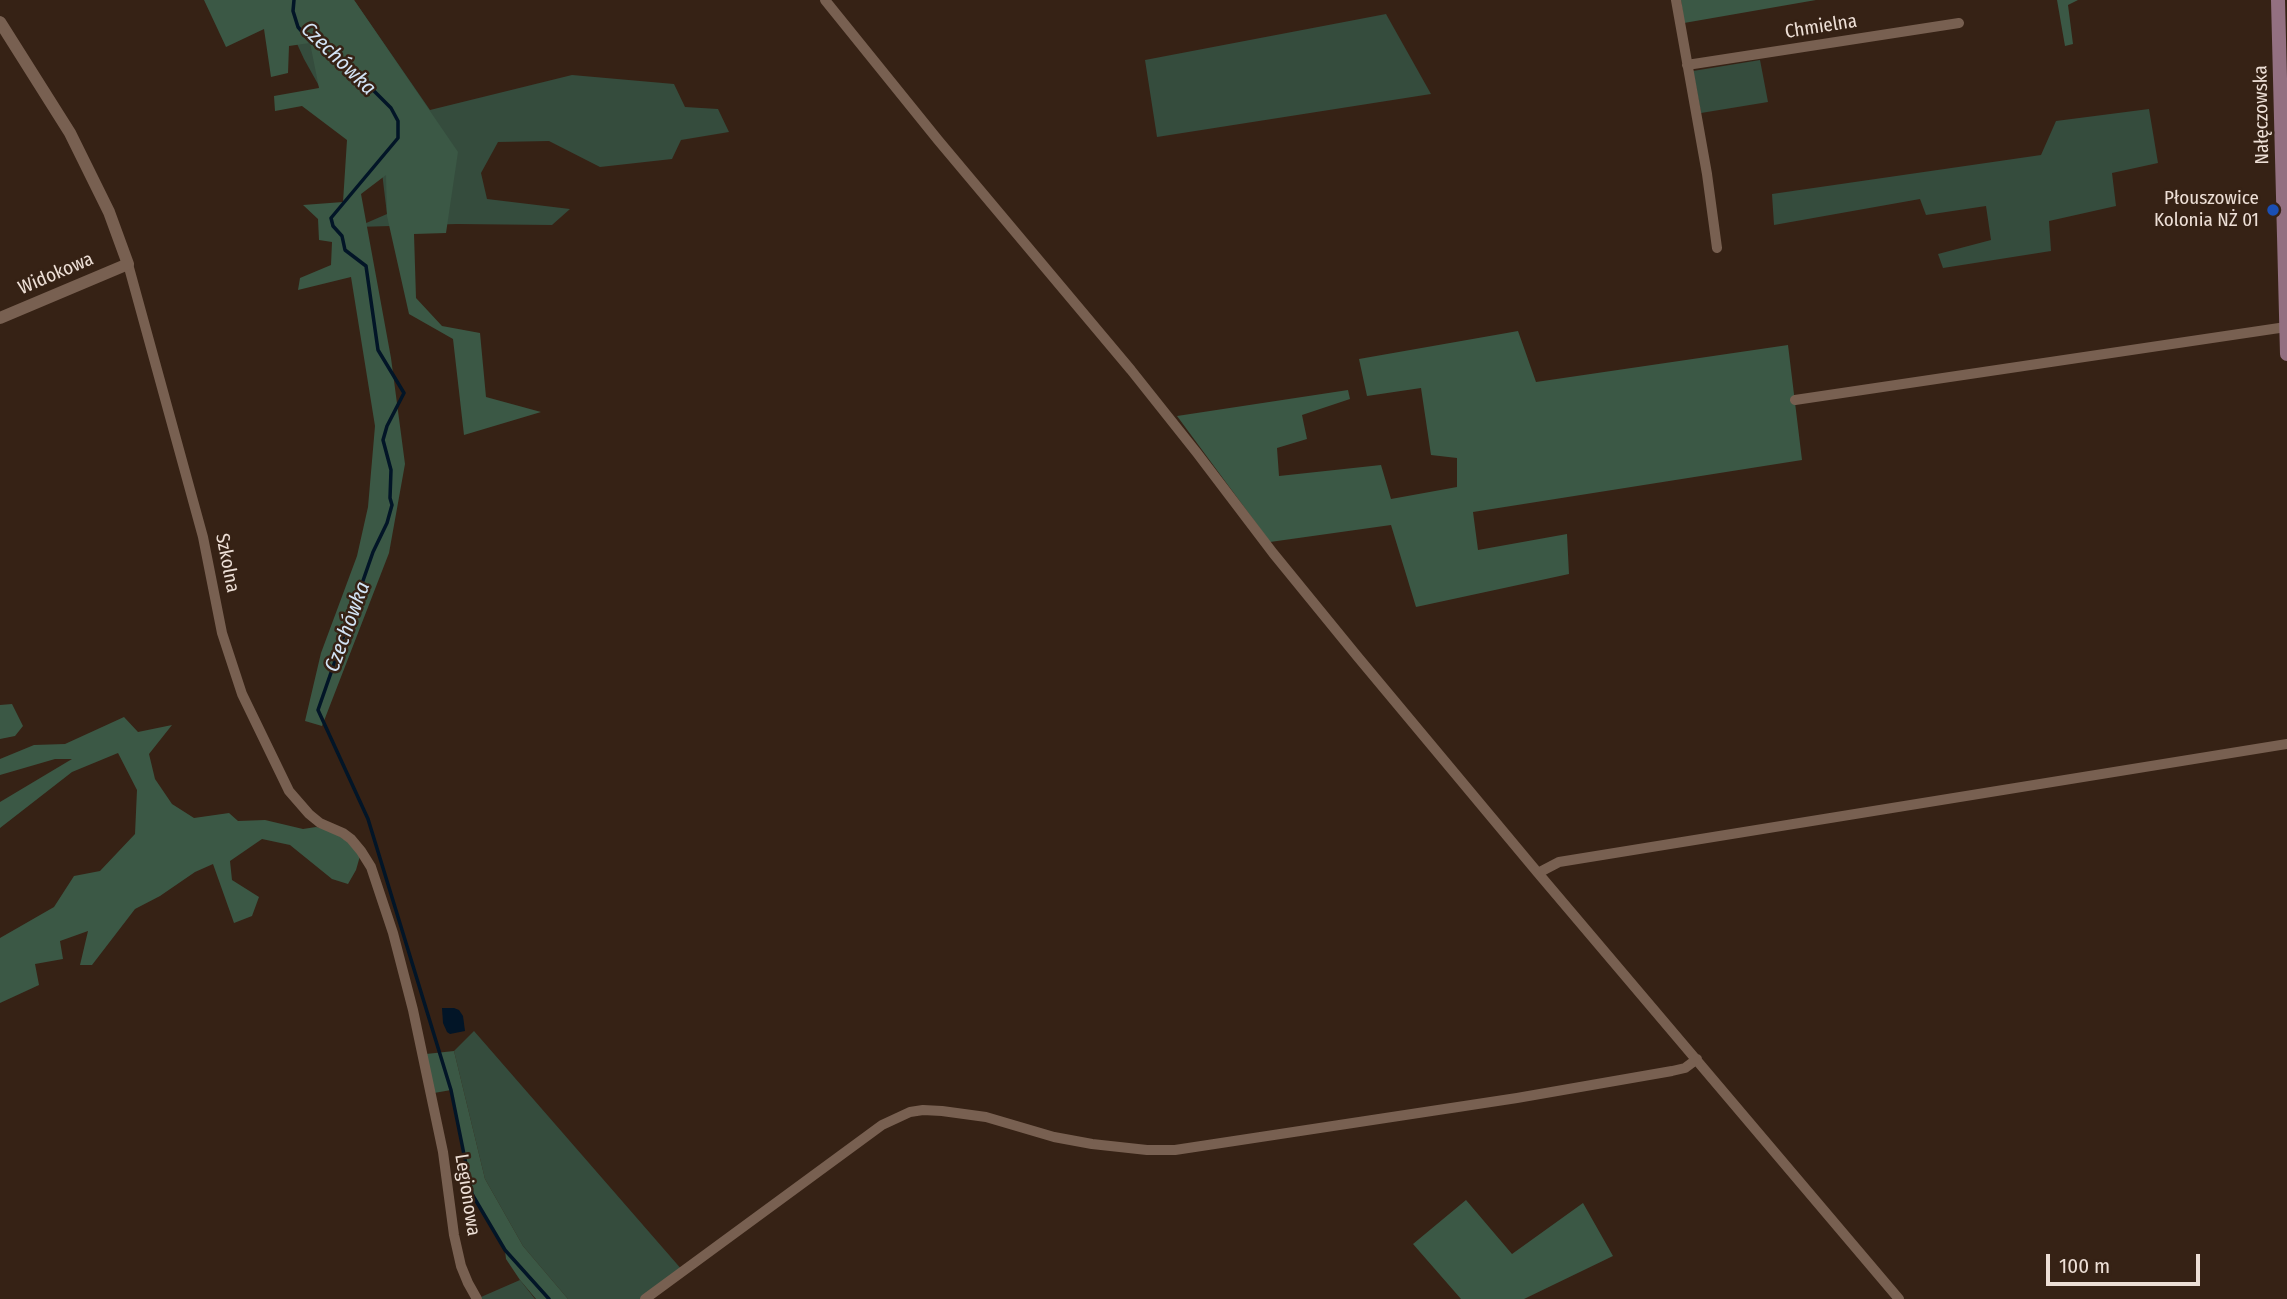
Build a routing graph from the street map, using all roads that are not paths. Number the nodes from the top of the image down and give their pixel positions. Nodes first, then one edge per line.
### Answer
1 (825, 0) edge
2 (1676, 0) edge
3 (2278, 0) edge
4 (0, 22) edge
5 (1959, 23) dead end
6 (1688, 65) junction
7 (1717, 248) dead end
8 (128, 264) junction
9 (0, 318) edge
10 (2286, 327) edge
11 (2287, 354) edge
12 (1795, 400) dead end
13 (2287, 744) edge
14 (1538, 873) junction
15 (1697, 1059) junction
16 (430, 1094) joint
17 (477, 1299) edge
18 (645, 1299) edge
19 (1899, 1299) edge

1 - 14 street
2 - 6 street
3 - 10 main road, Nałęczowska
4 - 8 street, Szkolna
5 - 6 street, Chmielna
6 - 7 street
8 - 9 street, Widokowa
8 - 16 street, Szkolna
10 - 11 main road, Nałęczowska
10 - 12 street
13 - 14 street
14 - 15 street
15 - 18 street
15 - 19 street
16 - 17 street, Legionowa

